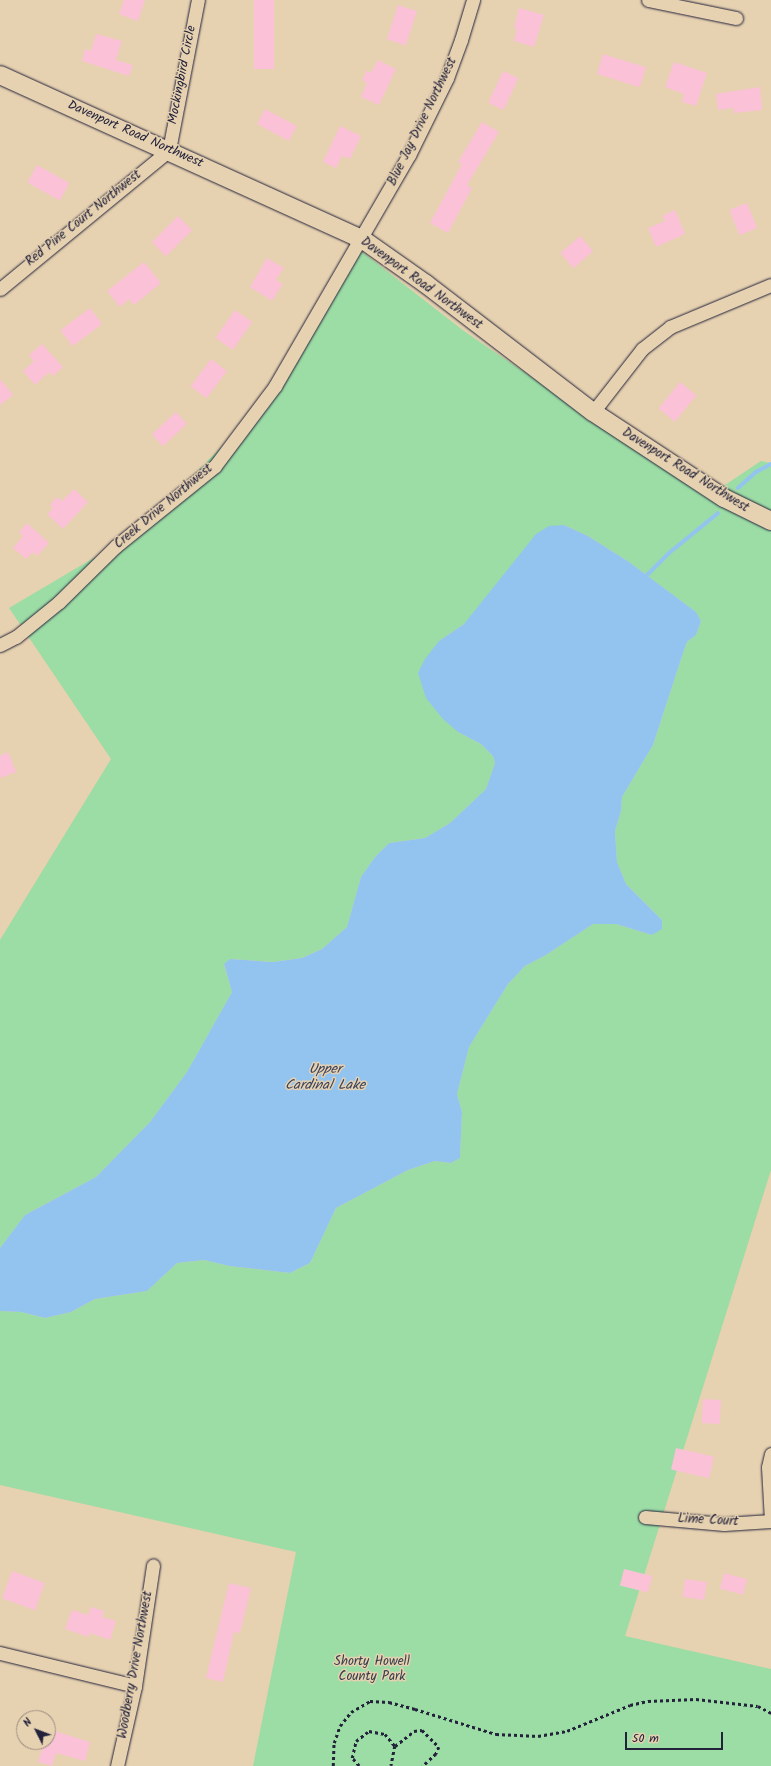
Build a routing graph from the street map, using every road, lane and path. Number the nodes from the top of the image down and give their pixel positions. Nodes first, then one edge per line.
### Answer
1 (198, 0) edge
2 (473, 0) edge
3 (648, 0) edge
4 (736, 18) dead end
5 (0, 75) edge
6 (169, 150) junction
7 (362, 239) junction
8 (771, 284) edge
9 (0, 289) edge
10 (594, 412) junction
11 (771, 521) edge
12 (0, 645) edge
13 (771, 1454) edge
14 (645, 1517) dead end
15 (771, 1521) edge
16 (153, 1565) dead end
17 (0, 1653) edge
18 (135, 1686) junction
19 (771, 1713) edge
20 (395, 1746) junction
21 (393, 1765) edge
22 (118, 1766) edge
23 (332, 1766) edge
24 (359, 1766) edge
25 (423, 1766) edge

1 - 6 street, Mockingbird Circle
2 - 7 street, Blue Jay Drive Northwest
3 - 4 street
5 - 6 street, Davenport Road Northwest
6 - 7 street, Davenport Road Northwest
6 - 9 street, Red Pine Court Northwest
7 - 10 street, Davenport Road Northwest
7 - 12 street, Creek Drive Northwest
8 - 10 street
10 - 11 street, Davenport Road Northwest
13 - 15 street
14 - 15 street, Lime Court
16 - 18 street, Woodberry Drive Northwest
17 - 18 street
18 - 22 street, Woodberry Drive Northwest
19 - 23 path
20 - 21 path
20 - 24 path
20 - 25 path

